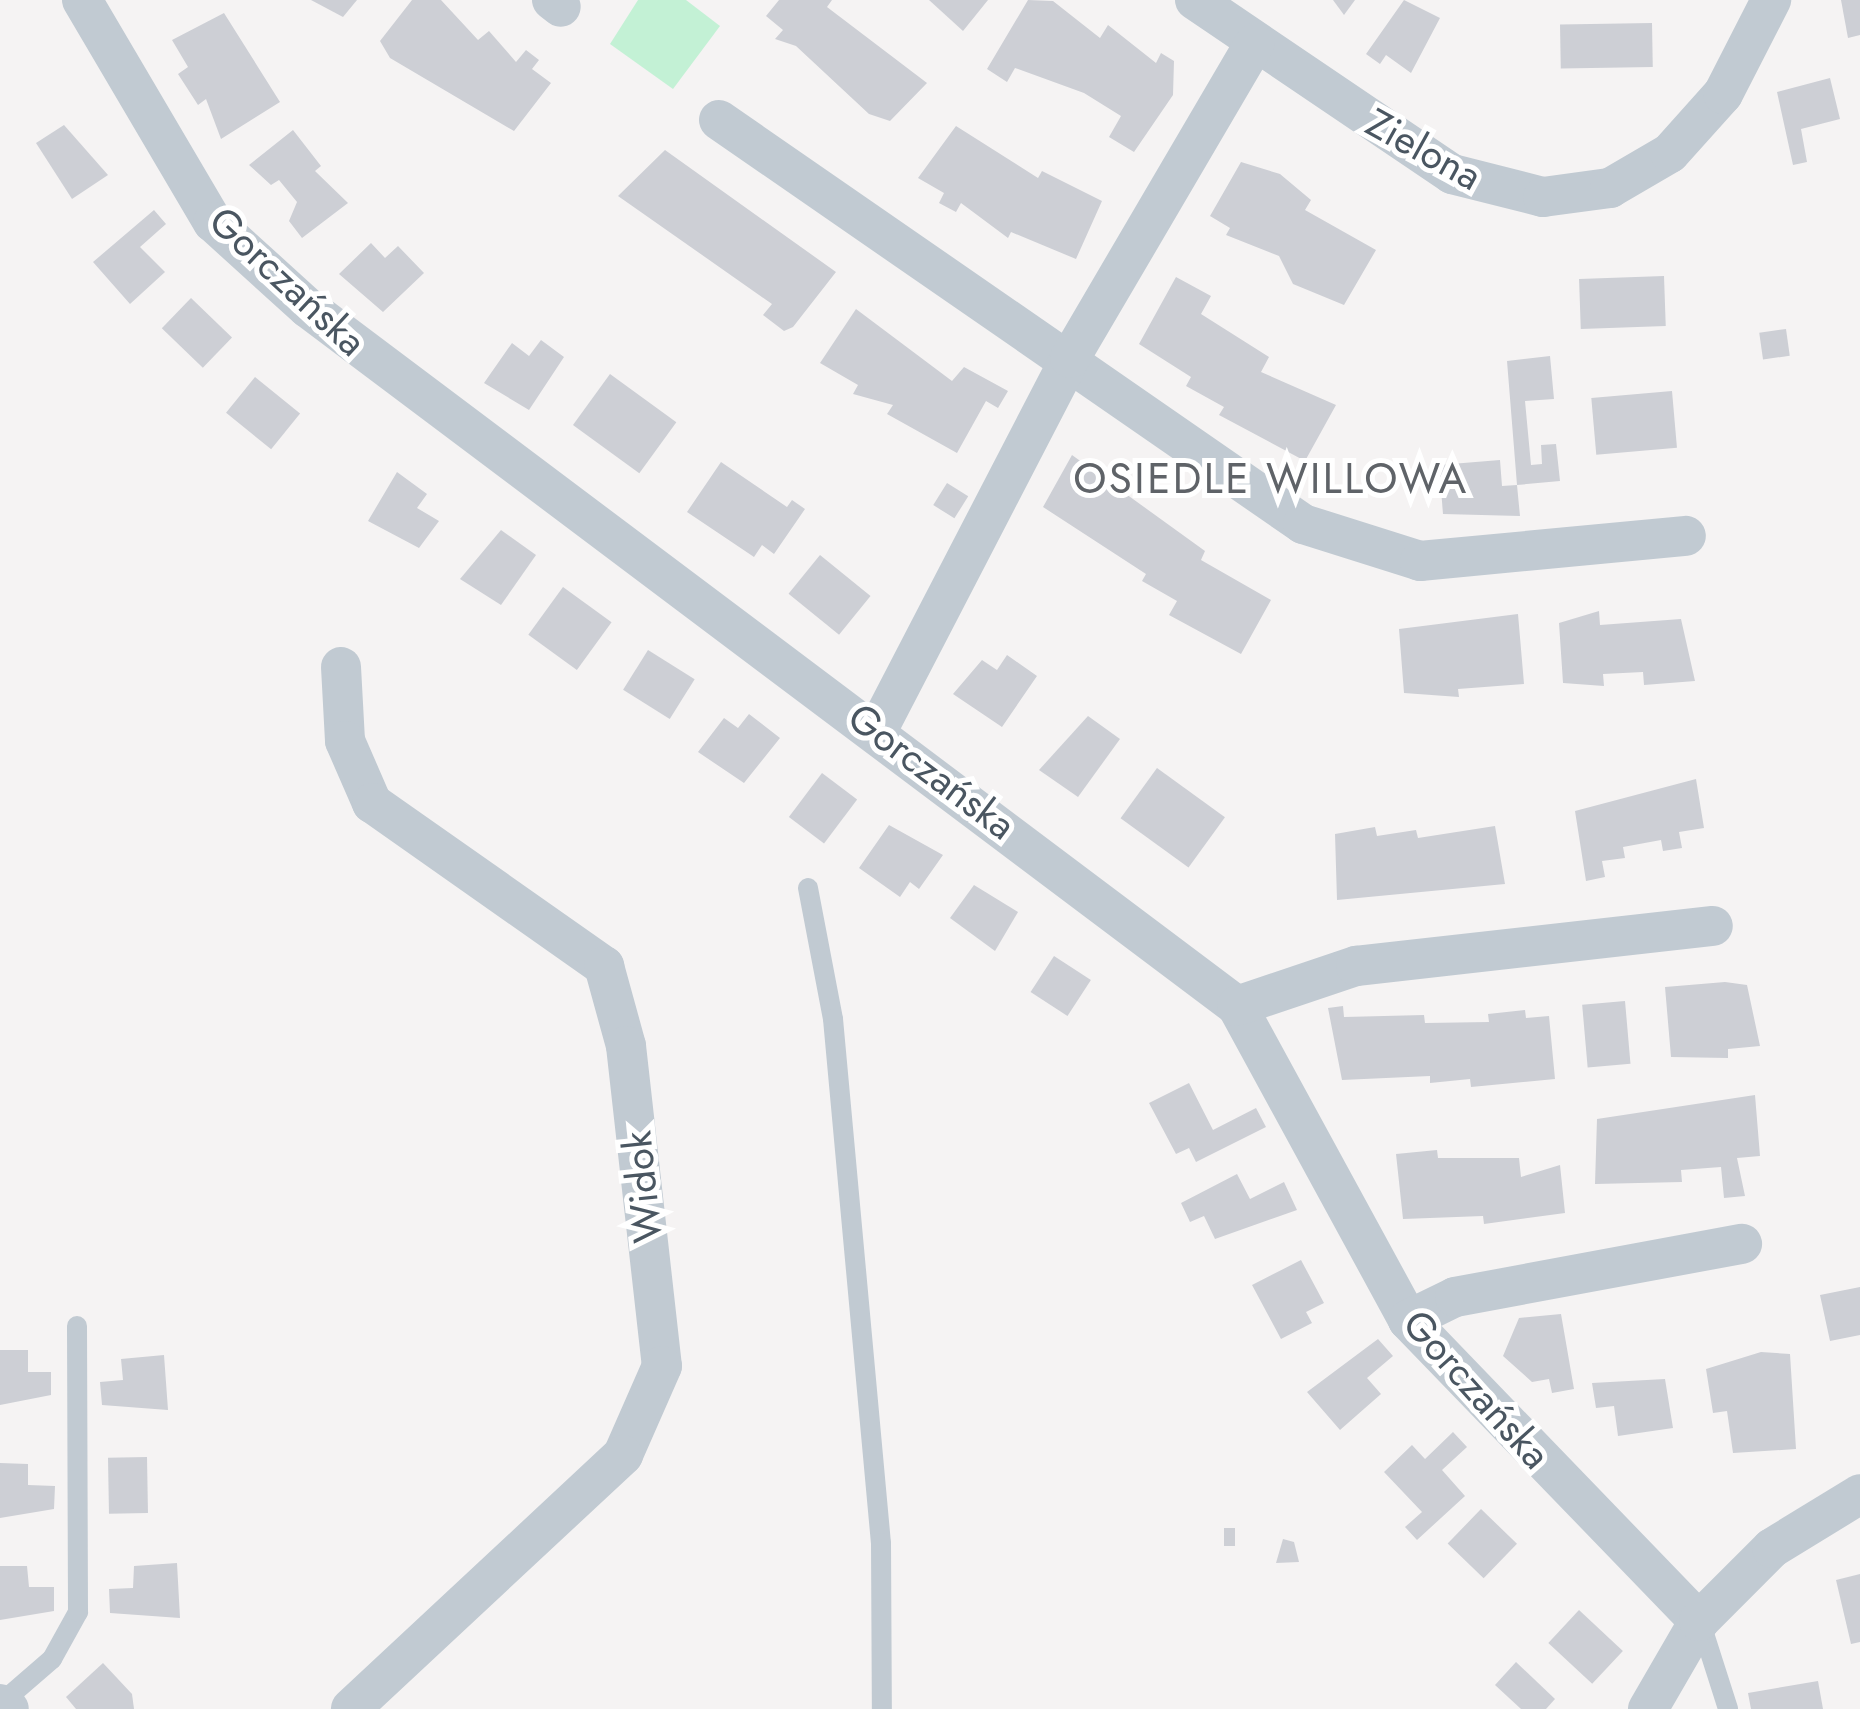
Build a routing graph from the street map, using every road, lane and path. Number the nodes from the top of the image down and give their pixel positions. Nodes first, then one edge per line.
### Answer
1 (82, 0) edge
2 (1195, 0) edge
3 (1771, 0) edge
4 (1255, 43) junction
5 (719, 120) dead end
6 (1070, 358) junction
7 (1686, 536) dead end
8 (341, 667) dead end
9 (878, 729) junction
10 (808, 888) dead end
11 (1713, 926) dead end
12 (1237, 1006) junction
13 (1742, 1244) dead end
14 (1408, 1320) junction
15 (77, 1326) dead end
16 (1860, 1494) edge
17 (1700, 1621) junction
18 (0, 1704) edge
19 (9, 1709) edge
20 (350, 1709) edge
21 (882, 1709) edge
22 (1648, 1709) edge
23 (1728, 1709) edge

1 - 9 street, Gorczańska
2 - 4 street, Zielona
3 - 4 street, Zielona
4 - 6 street
5 - 6 street
6 - 7 street
6 - 9 street
8 - 20 street, Widok
9 - 12 street, Gorczańska
10 - 21 lane
11 - 12 street
12 - 14 street, Gorczańska
13 - 14 street
14 - 17 street, Gorczańska
15 - 18 lane
16 - 17 street
17 - 22 street
17 - 23 lane
18 - 19 street

